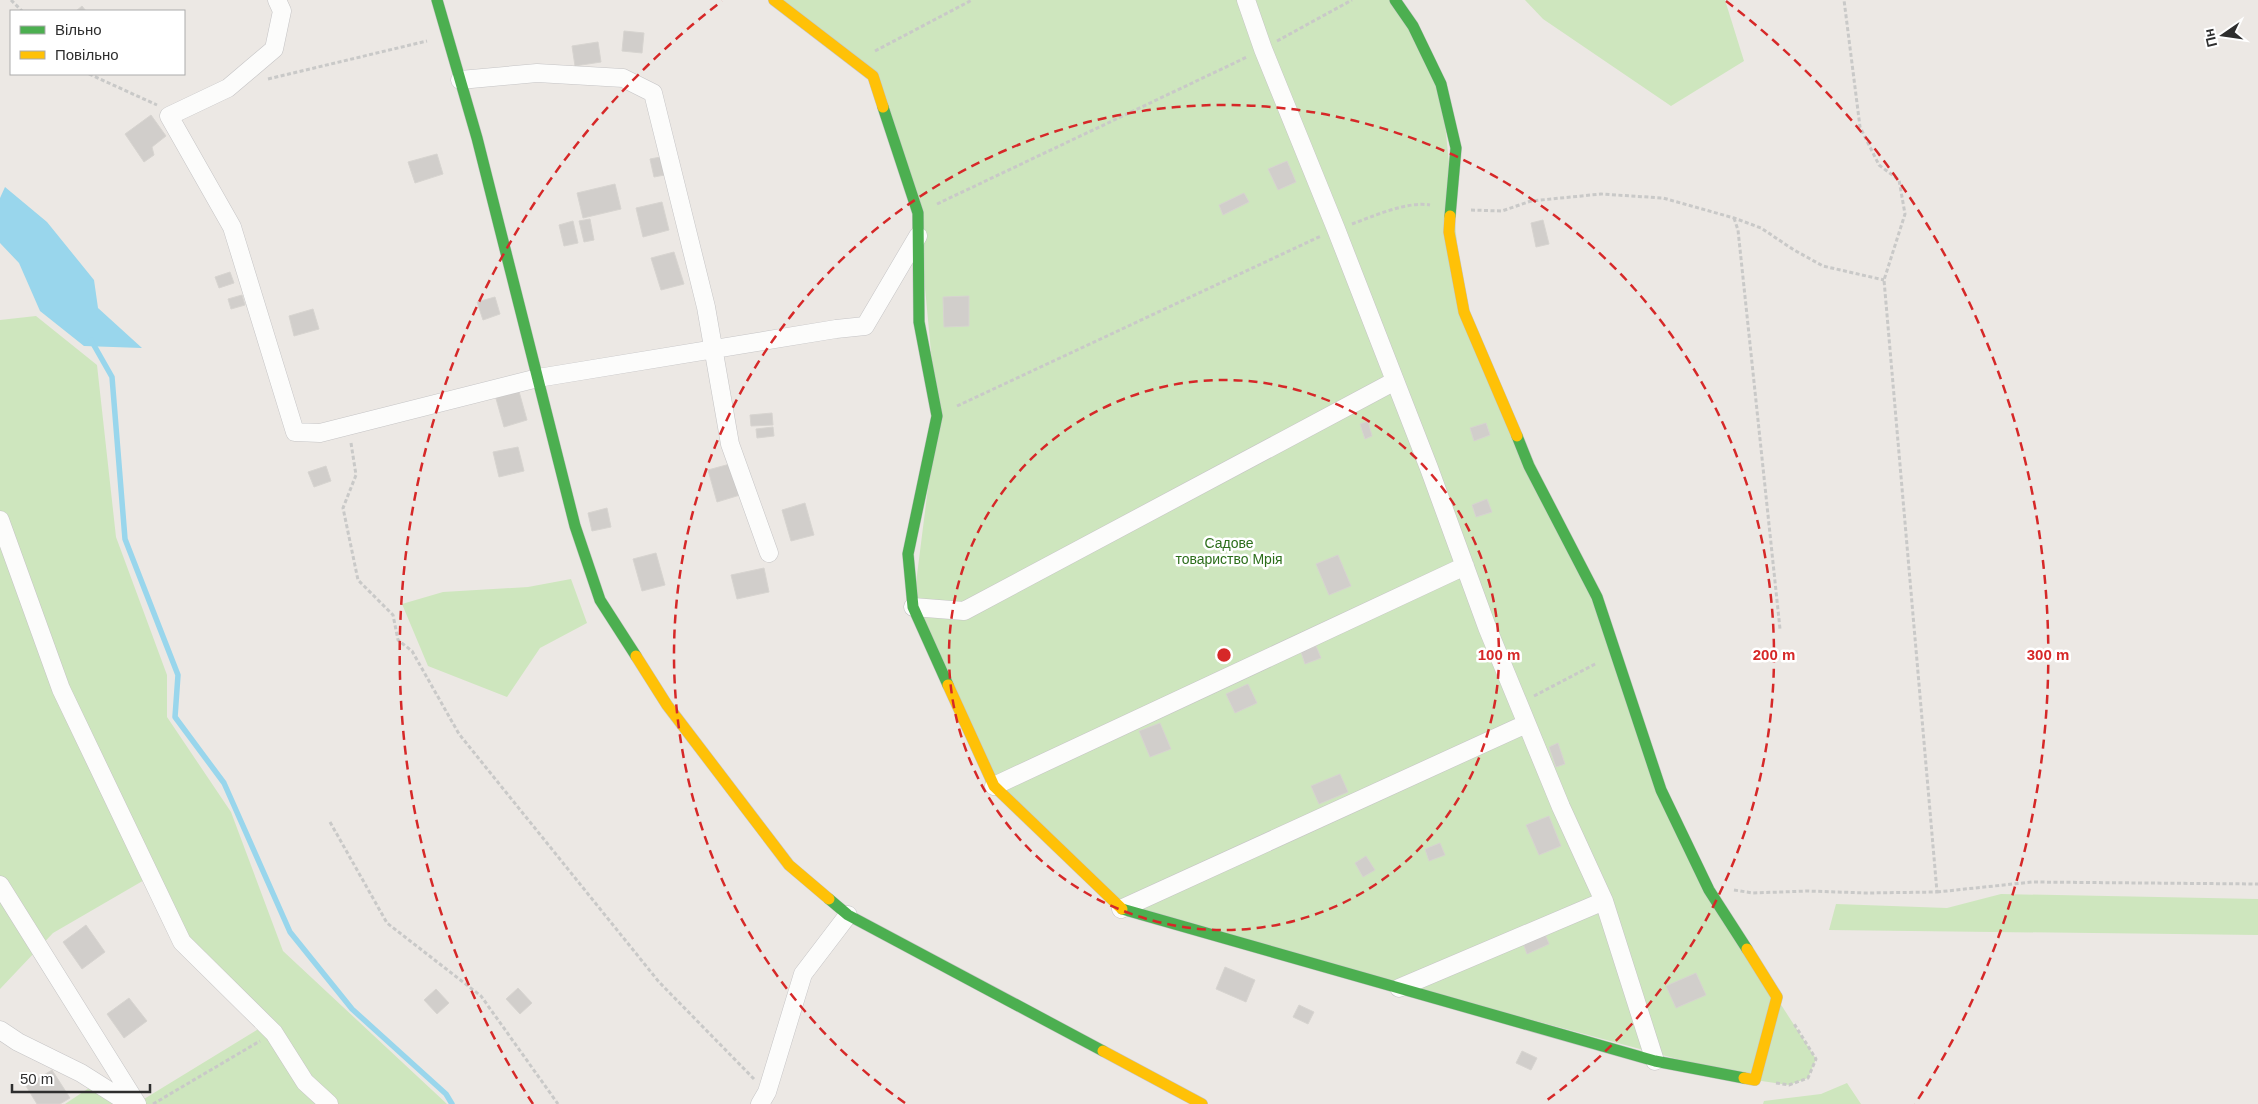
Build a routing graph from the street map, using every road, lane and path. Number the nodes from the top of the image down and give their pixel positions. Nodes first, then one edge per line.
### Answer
1 (11, 0) edge
2 (277, 0) edge
3 (437, 0) edge
4 (774, 0) edge
5 (972, 0) edge
6 (1246, 0) edge
7 (1352, 0) edge
8 (1395, 0) edge
9 (1844, 0) edge
10 (21, 10) edge
11 (448, 36) junction
12 (1263, 49) junction
13 (854, 62) junction
14 (91, 75) edge
15 (266, 79) dead end
16 (460, 80) junction
17 (169, 116) junction
18 (1451, 209) junction
19 (918, 213) junction
20 (1734, 218) junction
21 (1336, 229) junction
22 (918, 236) junction
23 (1884, 280) junction
24 (713, 349) junction
25 (538, 378) junction
26 (1395, 381) junction
27 (937, 416) junction
28 (348, 426) junction
29 (0, 520) edge
30 (769, 552) dead end
31 (1465, 566) junction
32 (913, 607) junction
33 (1780, 629) dead end
34 (1615, 654) junction
35 (1518, 704) junction
36 (1526, 724) junction
37 (994, 786) junction
38 (330, 822) dead end
39 (0, 884) edge
40 (2258, 884) edge
41 (1709, 890) junction
42 (1937, 892) junction
43 (1604, 901) junction
44 (1122, 909) junction
45 (848, 914) junction
46 (1399, 988) junction
47 (1777, 998) junction
48 (0, 1030) edge
49 (274, 1033) junction
50 (1656, 1061) junction
51 (1755, 1080) junction
52 (764, 1098) edge
53 (130, 1104) edge
54 (137, 1104) edge
55 (153, 1104) edge
56 (329, 1104) edge
57 (558, 1104) edge
58 (1202, 1104) edge

1 - 10 path
2 - 17 street
3 - 11 street
4 - 13 street
5 - 13 path
6 - 12 street
7 - 12 path
8 - 18 street
9 - 23 path
11 - 15 path
11 - 16 street
12 - 19 path
12 - 21 street
13 - 19 street
14 - 17 path
16 - 24 street
16 - 25 street
17 - 28 street
18 - 20 path
18 - 21 path
18 - 34 street
19 - 22 street
20 - 23 path
20 - 33 path
21 - 26 street
21 - 27 path
22 - 24 street
22 - 27 street
23 - 42 path
24 - 25 street
24 - 30 street
25 - 28 street
25 - 45 street
26 - 31 street
26 - 32 street
27 - 32 street
28 - 52 path
29 - 49 street
31 - 35 street
31 - 37 street
32 - 37 street
34 - 35 path
34 - 41 street
35 - 36 street
36 - 43 street
36 - 44 street
37 - 44 street
38 - 57 path
39 - 54 street
40 - 42 path
41 - 42 path
41 - 47 street
43 - 46 street
43 - 50 street
44 - 46 street
45 - 52 street
45 - 58 street
46 - 50 street
47 - 51 street
47 - 51 path
48 - 53 street
49 - 55 path
49 - 56 street
50 - 51 street

